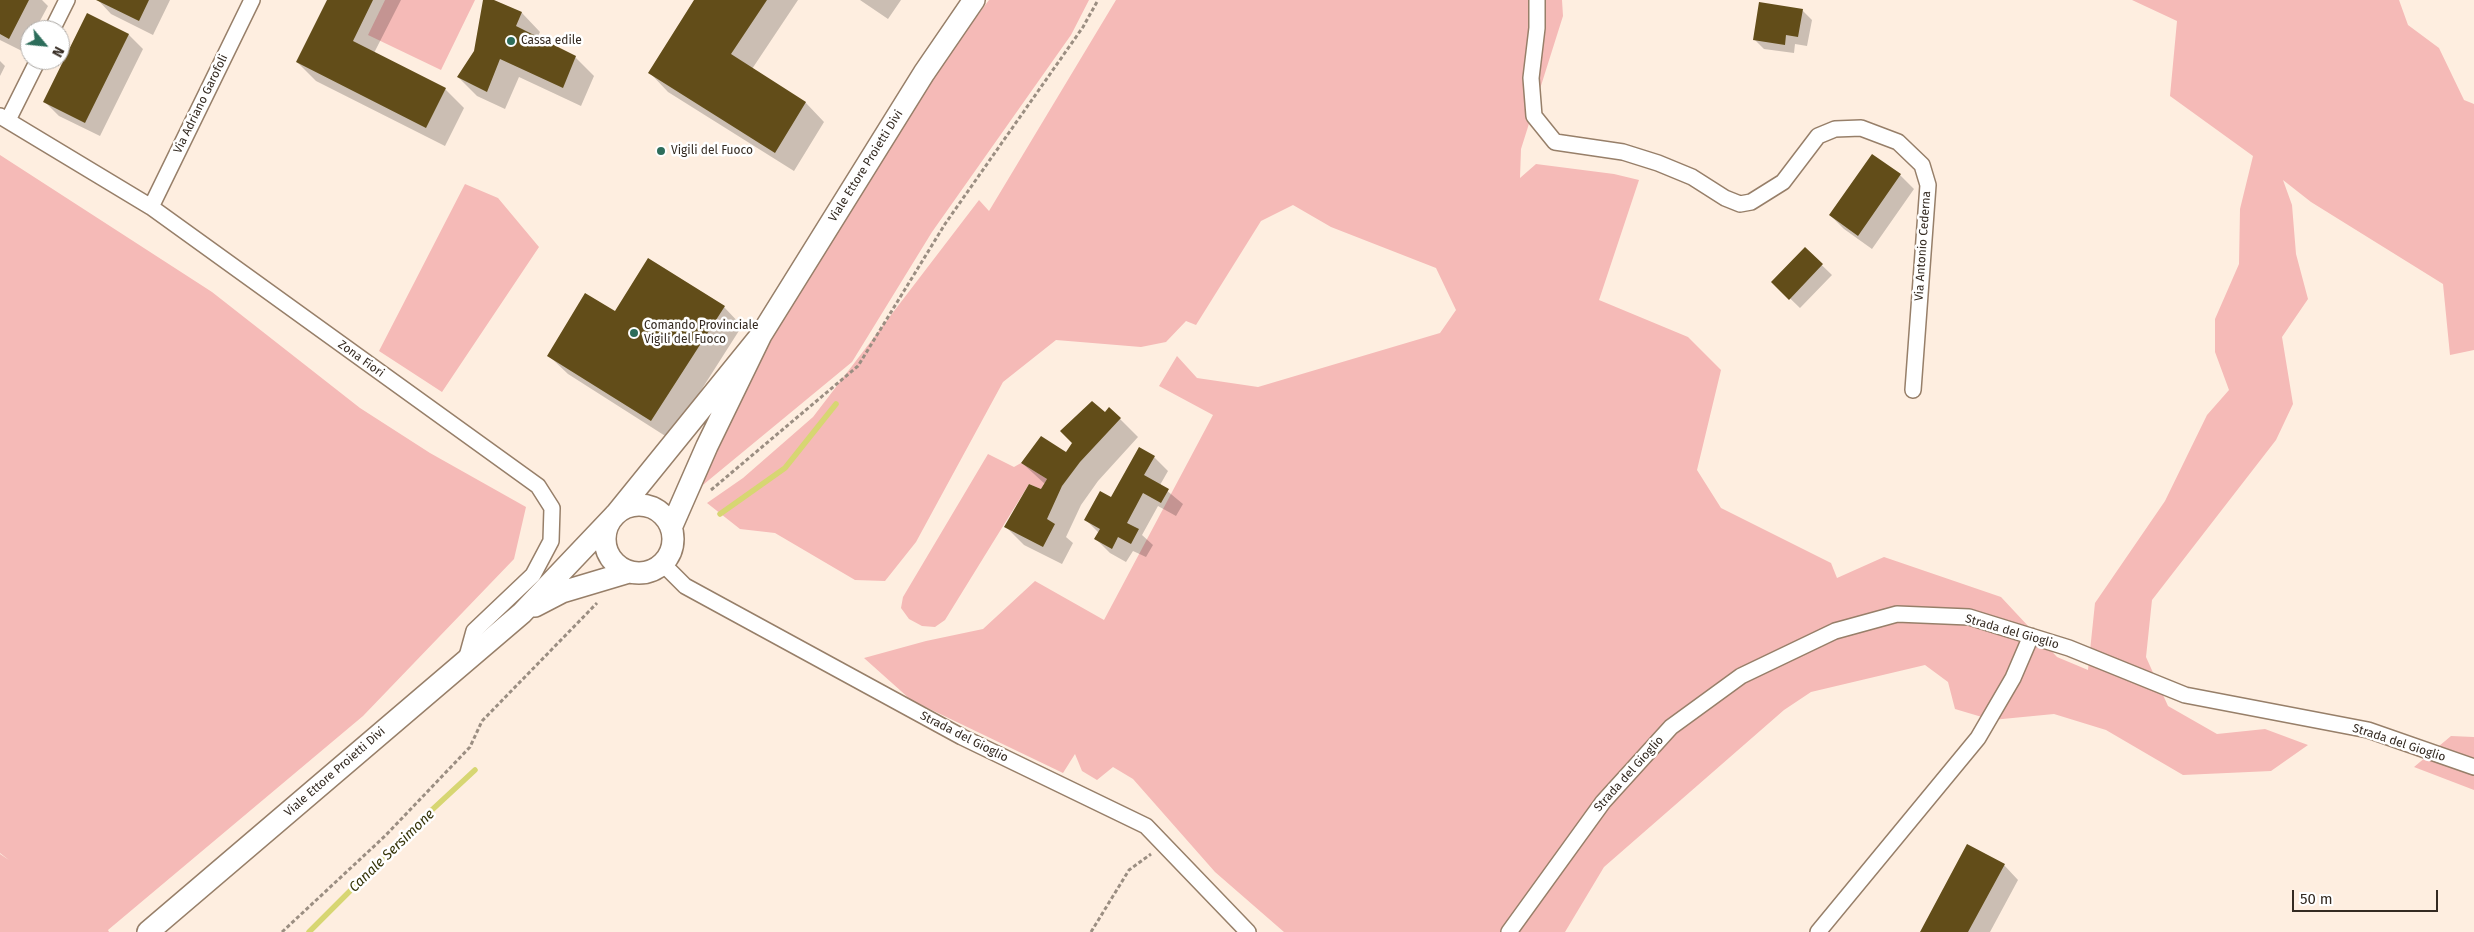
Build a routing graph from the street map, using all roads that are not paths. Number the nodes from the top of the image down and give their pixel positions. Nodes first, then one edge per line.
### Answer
1 (67, 0) edge
2 (252, 0) edge
3 (974, 0) edge
4 (1537, 0) edge
5 (57, 20) edge
6 (32, 70) edge
7 (4, 118) edge
8 (151, 207) junction
9 (761, 335) junction
10 (1913, 390) dead end
11 (616, 514) junction
12 (671, 528) junction
13 (662, 563) junction
14 (630, 572) junction
15 (522, 613) junction
16 (2031, 636) junction
17 (466, 660) junction
18 (2474, 767) edge
19 (148, 932) edge
20 (1248, 932) edge
21 (1509, 932) edge
22 (1818, 932) edge

1 - 5 street
2 - 8 street, Via Adriano Garofoli
3 - 9 main road, Viale Ettore Proietti Divi
4 - 10 street, Via Antonio Cederna
6 - 7 street, Zona Fiori
7 - 8 street, Zona Fiori
8 - 17 street, Zona Fiori
9 - 11 main road, Viale Ettore Proietti Divi
9 - 12 main road, Viale Ettore Proietti Divi
11 - 12 main road, Viale Ettore Proietti Divi
11 - 14 main road, Viale Ettore Proietti Divi
11 - 15 main road, Viale Ettore Proietti Divi
12 - 13 main road, Viale Ettore Proietti Divi
13 - 14 main road, Viale Ettore Proietti Divi
13 - 20 street, Strada del Gioglio
14 - 15 main road, Viale Ettore Proietti Divi
15 - 17 main road, Viale Ettore Proietti Divi
16 - 18 street, Strada del Gioglio
16 - 21 street, Strada del Gioglio
16 - 22 street
17 - 19 main road, Viale Ettore Proietti Divi

